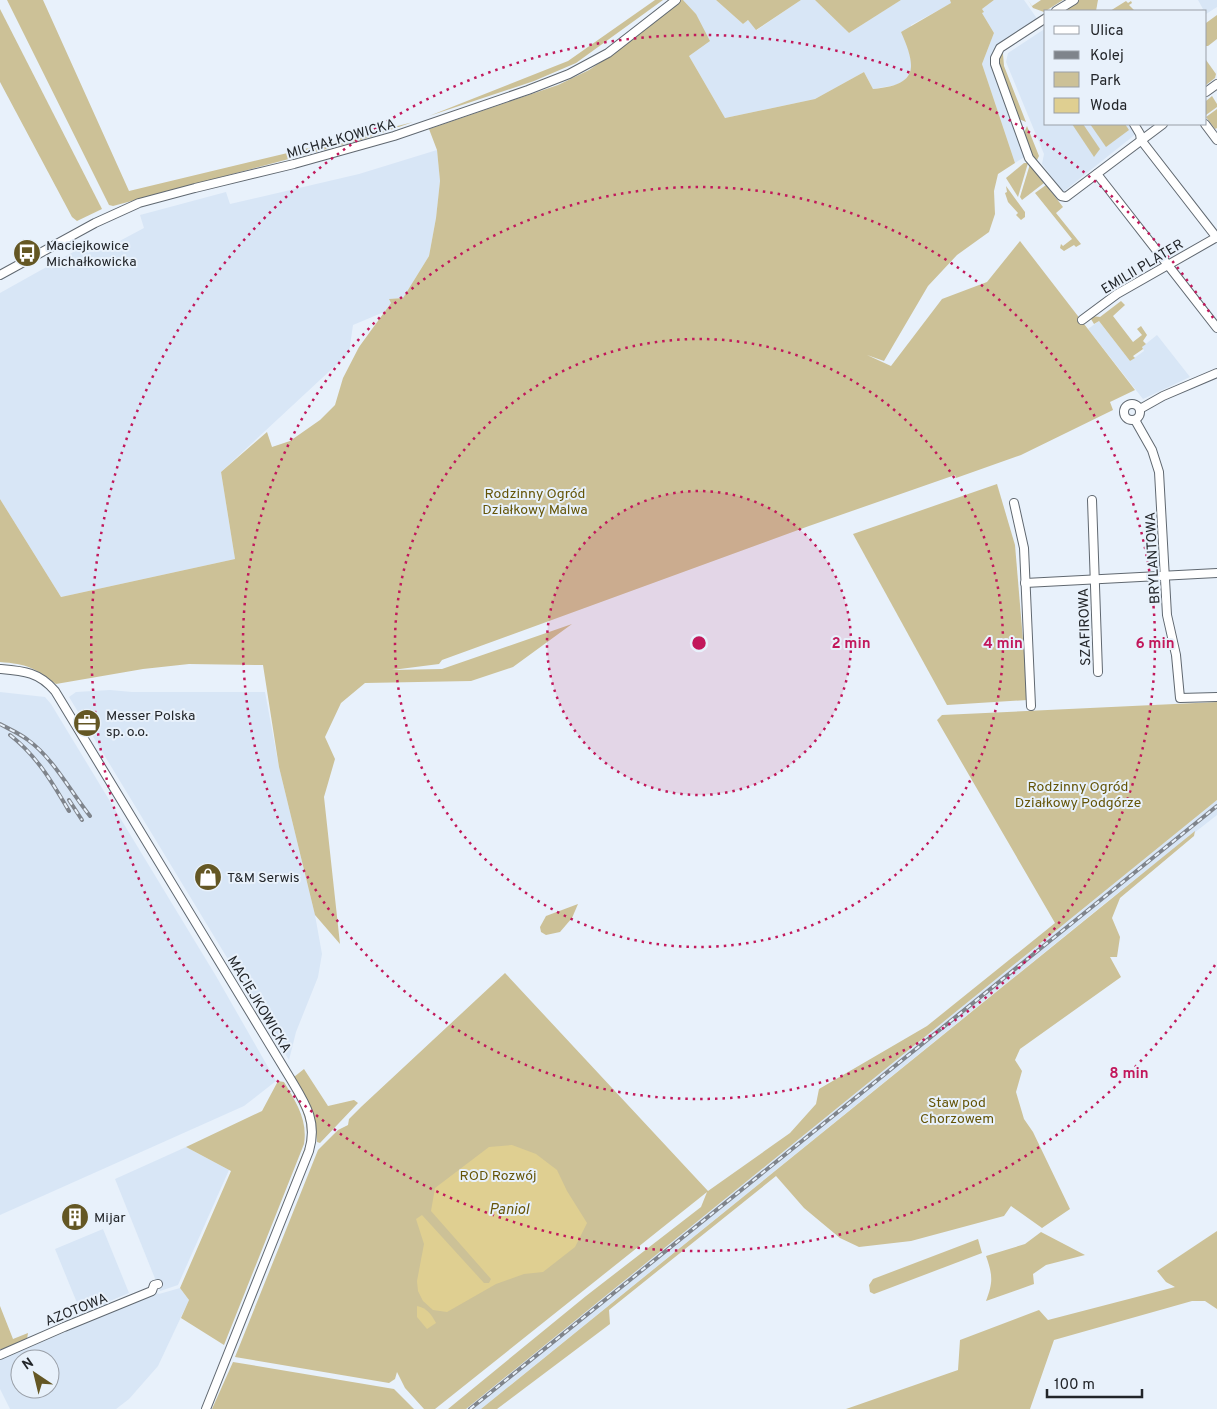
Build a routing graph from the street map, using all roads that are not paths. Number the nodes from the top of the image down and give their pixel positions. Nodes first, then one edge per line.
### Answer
1 (676, 0) edge
2 (1074, 0) edge
3 (1058, 10) edge
4 (1044, 19) edge
5 (1135, 125) edge
6 (1162, 125) edge
7 (1206, 125) edge
8 (1141, 140) junction
9 (1217, 140) edge
10 (1097, 174) junction
11 (1217, 238) edge
12 (1168, 264) junction
13 (0, 275) edge
14 (1082, 320) dead end
15 (1217, 328) edge
16 (1217, 373) edge
17 (1140, 409) junction
18 (1135, 420) junction
19 (1092, 500) dead end
20 (1014, 503) dead end
21 (1217, 573) edge
22 (1165, 576) junction
23 (1095, 580) junction
24 (1025, 584) junction
25 (0, 669) edge
26 (1098, 672) dead end
27 (1217, 697) edge
28 (1031, 706) dead end
29 (158, 1284) dead end
30 (0, 1355) edge
31 (206, 1409) edge

1 - 13 street, MICHAŁKOWICKA
2 - 3 street
4 - 10 street
5 - 8 street
6 - 8 street
7 - 9 street
8 - 10 street
8 - 11 street
10 - 12 street
11 - 12 street, EMILII PLATER
12 - 14 street, EMILII PLATER
12 - 15 street
16 - 17 street
17 - 18 street
17 - 18 street
18 - 22 street, BRYLANTOWA
19 - 23 street, SZAFIROWA
20 - 24 street
21 - 22 street, SZAFIROWA
22 - 23 street, SZAFIROWA
22 - 27 street, BRYLANTOWA
23 - 24 street
23 - 26 street, SZAFIROWA
24 - 28 street
25 - 31 street, MACIEJKOWICKA
29 - 30 street, AZOTOWA

